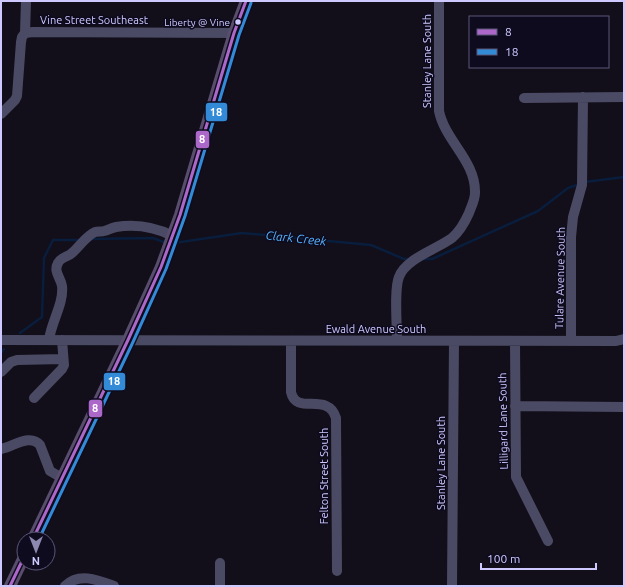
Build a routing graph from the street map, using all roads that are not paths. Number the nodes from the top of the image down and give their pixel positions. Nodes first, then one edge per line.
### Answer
1 (26, 1) edge
2 (246, 1) edge
3 (439, 1) edge
4 (25, 33) junction
5 (234, 33) junction
6 (583, 97) junction
7 (624, 97) edge
8 (524, 98) dead end
9 (1, 114) edge
10 (173, 236) junction
11 (1, 340) edge
12 (49, 340) junction
13 (62, 340) junction
14 (128, 340) junction
15 (396, 340) junction
16 (624, 340) edge
17 (291, 341) junction
18 (454, 341) junction
19 (515, 341) junction
20 (571, 341) junction
21 (63, 359) junction
22 (1, 372) edge
23 (34, 398) dead end
24 (515, 406) junction
25 (624, 407) edge
26 (1, 449) edge
27 (62, 478) junction
28 (37, 531) edge
29 (548, 541) dead end
30 (220, 563) dead end
31 (17, 571) edge
32 (337, 572) dead end
33 (10, 586) edge
34 (65, 586) edge
35 (114, 586) edge
36 (220, 586) edge
37 (452, 586) edge

1 - 4 street
2 - 5 main road
3 - 15 street, Stanley Lane South
4 - 5 street, Vine Street Southeast
4 - 9 street
5 - 10 main road
6 - 7 street
6 - 8 street
6 - 20 street, Tulare Avenue South
10 - 12 street
10 - 14 main road
11 - 12 street, Ewald Avenue South
12 - 13 street, Ewald Avenue South
13 - 14 street, Ewald Avenue South
13 - 21 street
14 - 17 street, Ewald Avenue South
14 - 27 main road
15 - 17 street, Ewald Avenue South
15 - 18 street, Ewald Avenue South
16 - 20 street, Ewald Avenue South
17 - 32 street, Felton Street South
18 - 19 street, Ewald Avenue South
18 - 37 street, Stanley Lane South
19 - 20 street, Ewald Avenue South
19 - 24 street, Lilligard Lane South
21 - 22 street
21 - 23 street
24 - 25 street
24 - 29 street, Lilligard Lane South
26 - 27 street
27 - 28 main road
30 - 36 street
31 - 33 main road
34 - 35 street

